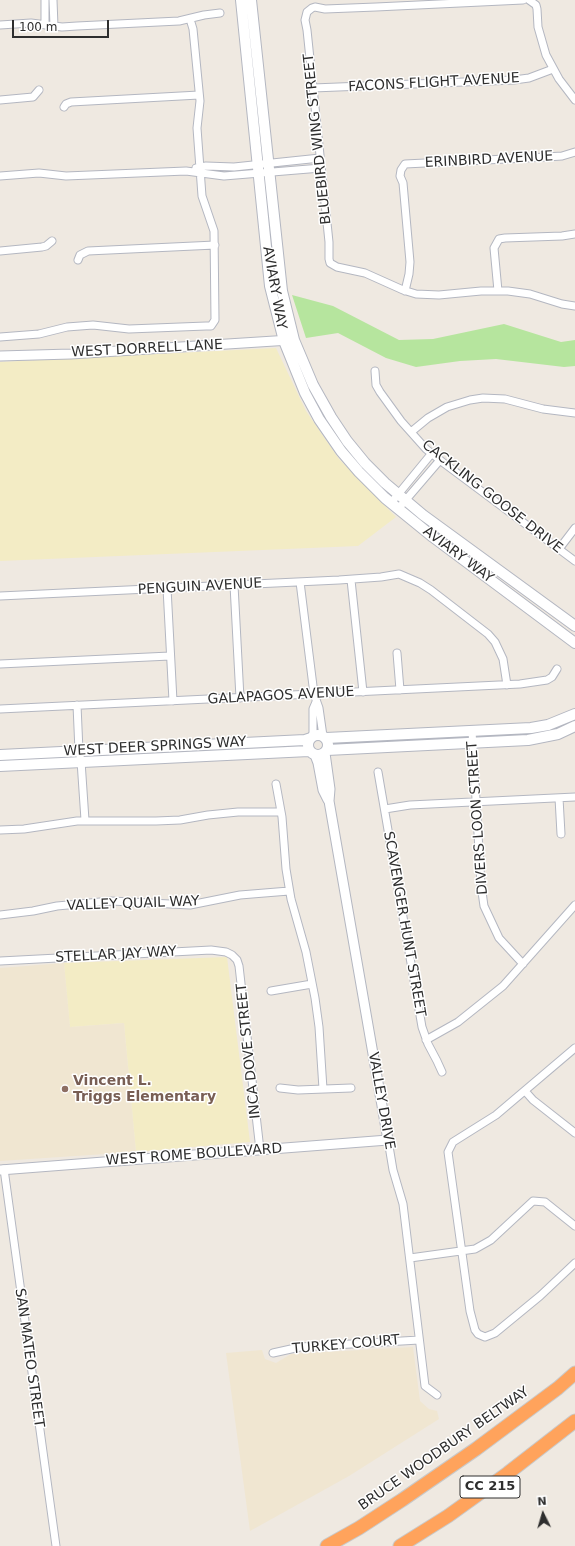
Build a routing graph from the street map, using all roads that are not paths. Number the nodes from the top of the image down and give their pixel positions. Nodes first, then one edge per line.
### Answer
1 (45, 0) edge
2 (53, 0) edge
3 (241, 0) edge
4 (251, 0) edge
5 (523, 0) edge
6 (531, 1) edge
7 (433, 2) edge
8 (423, 3) edge
9 (220, 13) dead end
10 (190, 18) junction
11 (0, 25) edge
12 (45, 25) junction
13 (54, 26) junction
14 (554, 69) junction
15 (313, 88) junction
16 (39, 90) dead end
17 (199, 95) junction
18 (0, 100) edge
19 (575, 100) edge
20 (64, 108) dead end
21 (575, 152) edge
22 (320, 158) junction
23 (321, 168) junction
24 (263, 169) junction
25 (200, 170) junction
26 (0, 176) edge
27 (575, 234) edge
28 (52, 241) dead end
29 (215, 245) junction
30 (0, 251) edge
31 (78, 260) dead end
32 (405, 291) junction
33 (498, 291) junction
34 (575, 306) edge
35 (0, 336) edge
36 (289, 341) junction
37 (0, 356) edge
38 (374, 372) dead end
39 (575, 413) edge
40 (411, 432) junction
41 (432, 454) junction
42 (440, 460) junction
43 (401, 497) junction
44 (394, 506) junction
45 (575, 528) edge
46 (559, 549) junction
47 (575, 561) edge
48 (351, 580) junction
49 (300, 582) junction
50 (234, 585) junction
51 (167, 588) junction
52 (0, 596) edge
53 (575, 626) edge
54 (575, 643) edge
55 (397, 653) dead end
56 (170, 656) junction
57 (0, 664) edge
58 (558, 669) dead end
59 (507, 685) junction
60 (400, 690) junction
61 (363, 692) junction
62 (314, 694) junction
63 (240, 698) junction
64 (173, 701) junction
65 (77, 705) junction
66 (0, 709) edge
67 (575, 714) edge
68 (575, 726) edge
69 (472, 731) junction
70 (318, 737) junction
71 (473, 742) junction
72 (319, 752) junction
73 (0, 755) edge
74 (80, 756) junction
75 (0, 766) edge
76 (378, 772) dead end
77 (276, 784) dead end
78 (575, 797) edge
79 (559, 798) junction
80 (477, 802) junction
81 (385, 809) junction
82 (281, 812) junction
83 (85, 820) junction
84 (0, 830) edge
85 (561, 834) dead end
86 (290, 891) junction
87 (575, 905) edge
88 (0, 915) edge
89 (232, 955) joint
90 (0, 961) edge
91 (523, 964) junction
92 (312, 984) junction
93 (271, 991) dead end
94 (426, 1040) junction
95 (575, 1048) edge
96 (442, 1072) dead end
97 (280, 1088) dead end
98 (351, 1088) dead end
99 (323, 1089) junction
100 (525, 1091) junction
101 (575, 1133) edge
102 (388, 1140) junction
103 (260, 1150) junction
104 (2, 1170) edge
105 (575, 1226) edge
106 (462, 1251) junction
107 (410, 1258) junction
108 (575, 1263) edge
109 (419, 1340) junction
110 (273, 1353) dead end
111 (575, 1373) edge
112 (437, 1395) dead end
113 (575, 1421) edge
114 (359, 1528) junction
115 (56, 1546) edge
116 (318, 1546) edge
117 (327, 1546) edge
118 (400, 1546) edge

1 - 12 street
2 - 13 street
3 - 24 main road, AVIARY WAY
4 - 24 main road, AVIARY WAY
5 - 7 street
6 - 14 street
7 - 8 street
8 - 15 street, BLUEBIRD WING STREET
9 - 10 street
10 - 13 street
10 - 17 street
11 - 12 street
12 - 13 street
14 - 15 street, FACONS FLIGHT AVENUE
14 - 19 street
15 - 22 street, BLUEBIRD WING STREET
16 - 18 street
17 - 20 street
17 - 25 street
21 - 32 street, ERINBIRD AVENUE
22 - 23 street, BLUEBIRD WING STREET
22 - 24 street
23 - 24 street
23 - 32 street, BLUEBIRD WING STREET
24 - 25 street
24 - 36 main road, AVIARY WAY
25 - 26 street
25 - 29 street
27 - 33 street
28 - 30 street
29 - 31 street
29 - 35 street
32 - 33 street
33 - 34 street
36 - 37 street, WEST DORRELL LANE
36 - 43 main road, AVIARY WAY
36 - 44 main road, AVIARY WAY
38 - 40 street, CACKLING GOOSE DRIVE
39 - 40 street
40 - 41 street, CACKLING GOOSE DRIVE
41 - 42 street, CACKLING GOOSE DRIVE
41 - 43 street
42 - 43 street
42 - 46 street, CACKLING GOOSE DRIVE
43 - 44 street
43 - 44 street
43 - 53 main road, AVIARY WAY
44 - 54 main road, AVIARY WAY
45 - 46 street
46 - 47 street, CACKLING GOOSE DRIVE
48 - 49 street, PENGUIN AVENUE
48 - 59 street, PENGUIN AVENUE
48 - 61 street
49 - 50 street, PENGUIN AVENUE
49 - 62 street
50 - 51 street, PENGUIN AVENUE
50 - 63 street
51 - 52 street, PENGUIN AVENUE
51 - 56 street
55 - 60 street
56 - 57 street
56 - 64 street
58 - 59 street, GALAPAGOS AVENUE
59 - 60 street, GALAPAGOS AVENUE
60 - 61 street, GALAPAGOS AVENUE
61 - 62 street, GALAPAGOS AVENUE
62 - 63 street, GALAPAGOS AVENUE
62 - 70 street
63 - 64 street, GALAPAGOS AVENUE
64 - 65 street, GALAPAGOS AVENUE
65 - 66 street, GALAPAGOS AVENUE
65 - 74 street
67 - 69 main road, WEST DEER SPRINGS WAY
68 - 71 main road, WEST DEER SPRINGS WAY
69 - 70 main road, WEST DEER SPRINGS WAY
69 - 71 street, DIVERS LOON STREET
70 - 72 main road
70 - 72 main road
70 - 74 main road, WEST DEER SPRINGS WAY
71 - 72 main road, WEST DEER SPRINGS WAY
71 - 80 street, DIVERS LOON STREET
72 - 74 main road, WEST DEER SPRINGS WAY
72 - 102 street, VALLEY DRIVE
73 - 74 main road, WEST DEER SPRINGS WAY
74 - 75 main road, WEST DEER SPRINGS WAY
74 - 83 street
76 - 81 street, SCAVENGER HUNT STREET
77 - 82 street
78 - 79 street
79 - 80 street
79 - 85 street
80 - 81 street
80 - 91 street, DIVERS LOON STREET
81 - 94 street, SCAVENGER HUNT STREET
82 - 83 street
82 - 86 street
83 - 84 street
86 - 88 street, VALLEY QUAIL WAY
86 - 92 street
87 - 91 street
89 - 90 street, STELLAR JAY WAY
89 - 103 street, INCA DOVE STREET
91 - 94 street
92 - 93 street
92 - 99 street
94 - 96 street, SCAVENGER HUNT STREET
95 - 100 street
97 - 99 street
98 - 99 street
100 - 101 street
100 - 106 street
102 - 103 street, WEST ROME BOULEVARD
102 - 107 street, VALLEY DRIVE
103 - 104 street, WEST ROME BOULEVARD
104 - 115 street, SAN MATEO STREET
105 - 106 street
106 - 107 street
106 - 108 street
107 - 109 street, VALLEY DRIVE
109 - 110 street, TURKEY COURT
109 - 112 street, VALLEY DRIVE
111 - 114 highway, BRUCE WOODBURY BELTWAY / CC 215
113 - 118 highway, CC 215
114 - 116 highway
114 - 117 highway, BRUCE WOODBURY BELTWAY / CC 215

